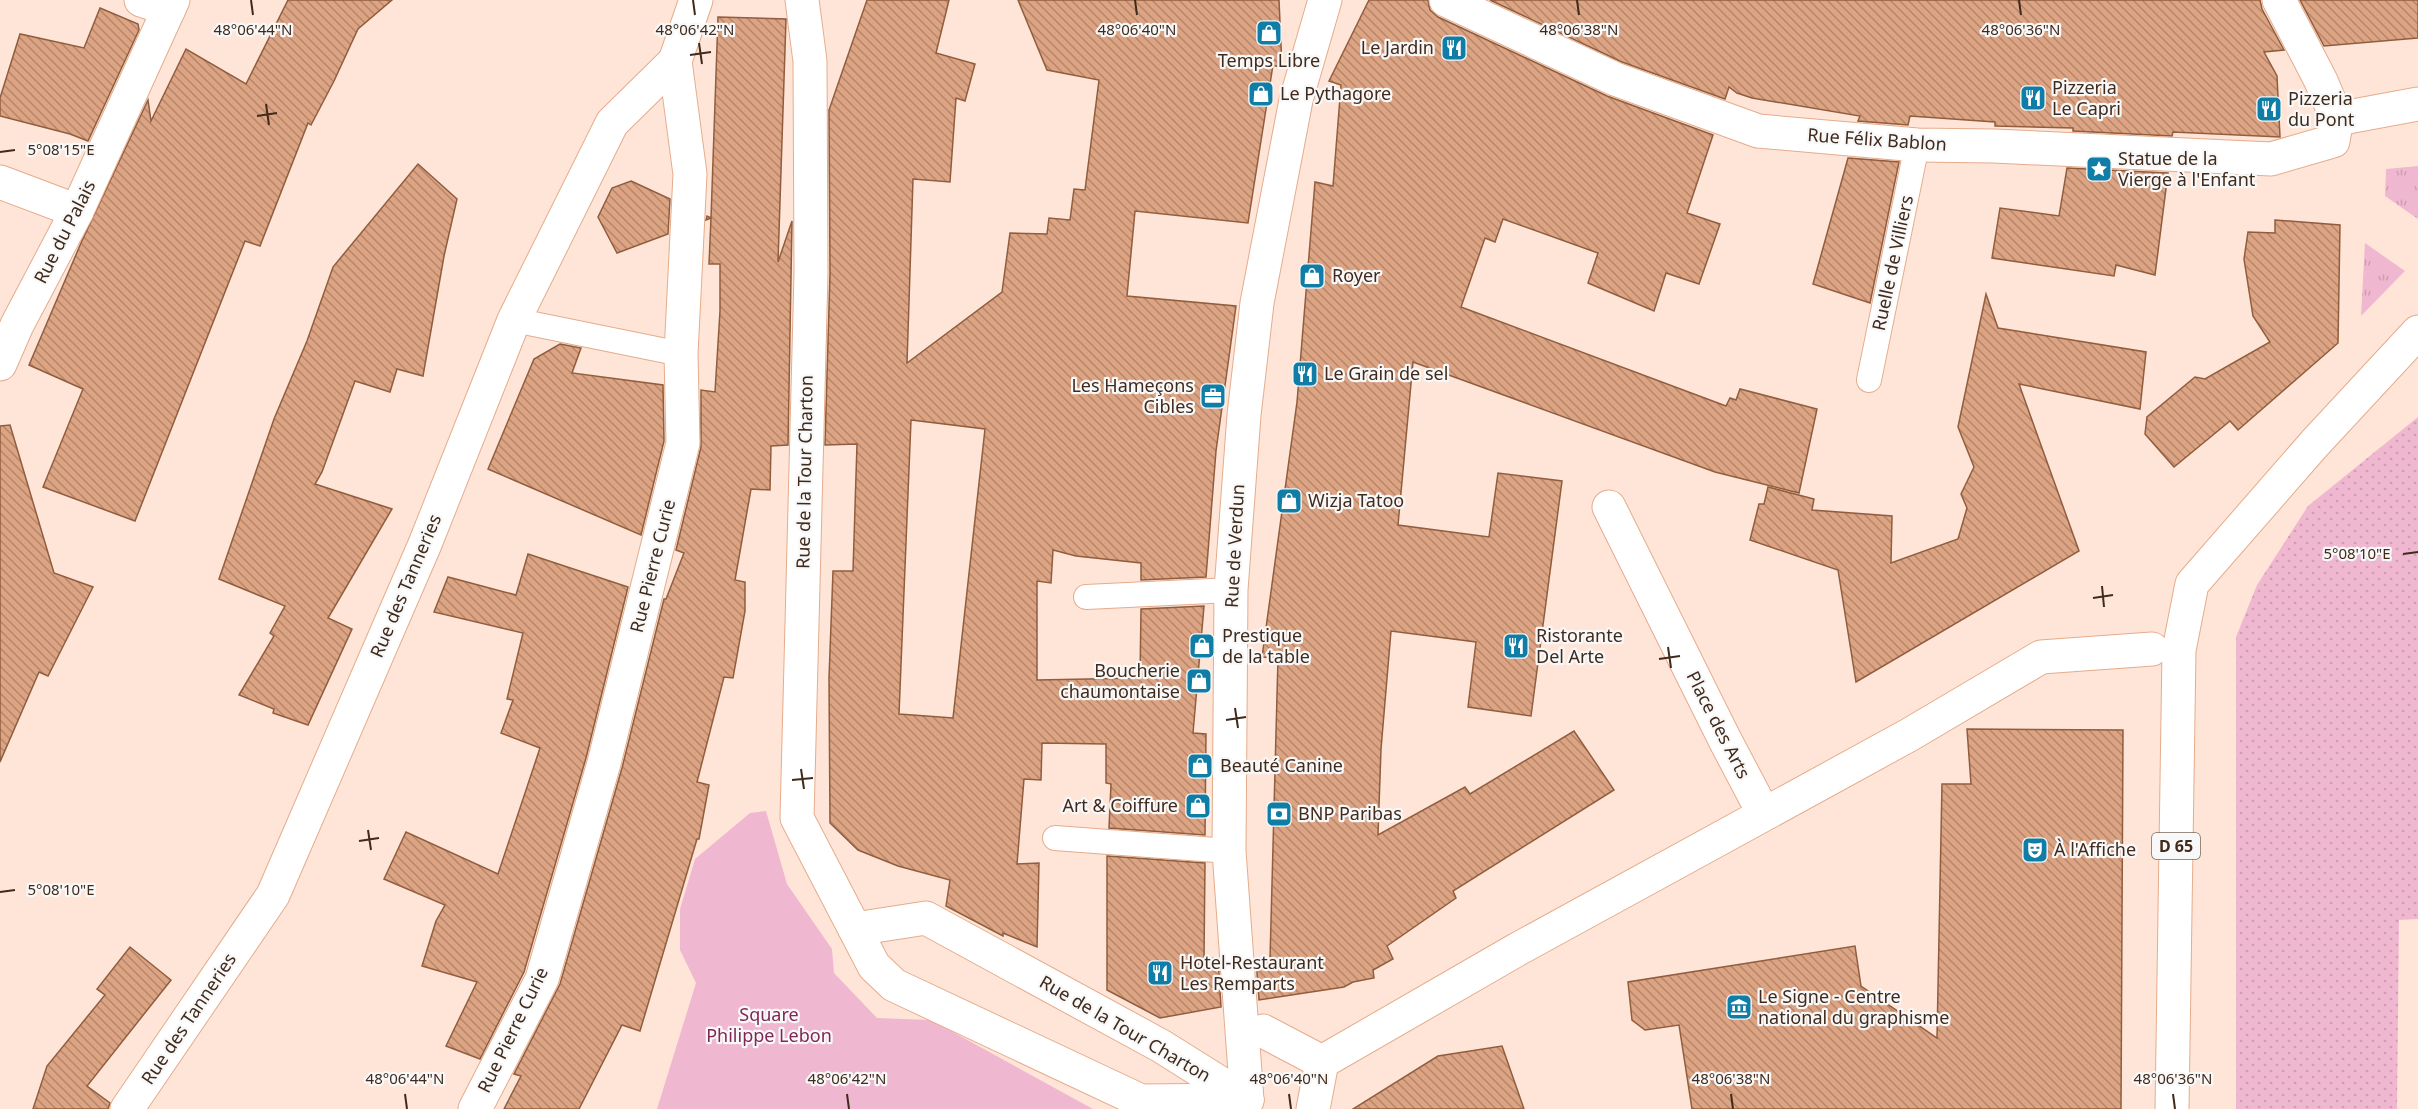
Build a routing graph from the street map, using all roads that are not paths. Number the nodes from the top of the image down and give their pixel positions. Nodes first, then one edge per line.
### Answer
1 (696, 0) edge
2 (802, 0) edge
3 (1325, 0) edge
4 (1446, 0) edge
5 (2279, 0) edge
6 (161, 3) edge
7 (675, 61) junction
8 (2418, 104) edge
9 (2335, 130) junction
10 (1917, 145) junction
11 (0, 182) edge
12 (77, 211) junction
13 (514, 320) junction
14 (8, 324) edge
15 (2418, 332) edge
16 (681, 354) junction
17 (0, 364) edge
18 (1869, 380) dead end
19 (1609, 507) dead end
20 (1231, 590) junction
21 (1086, 597) dead end
22 (2152, 649) dead end
23 (1764, 814) junction
24 (1055, 838) dead end
25 (1229, 851) junction
26 (855, 930) junction
27 (1263, 1031) dead end
28 (1322, 1062) junction
29 (1252, 1104) edge
30 (128, 1109) edge
31 (475, 1109) edge
32 (1312, 1109) edge
33 (2172, 1109) edge

1 - 7 street, Rue Pierre Curie
2 - 26 street, Rue de la Tour Charton
3 - 20 street, Rue de Verdun
4 - 10 street, Rue Félix Bablon
5 - 9 street
6 - 12 street, Rue du Palais
7 - 13 street, Rue des Tanneries
7 - 16 street, Rue Pierre Curie
8 - 9 street, Rue Félix Bablon
9 - 10 street, Rue Félix Bablon
10 - 18 lane, Ruelle de Villiers
11 - 12 street
12 - 14 street, Rue du Palais
13 - 16 lane
13 - 30 street, Rue des Tanneries
14 - 17 street, Rue du Palais
15 - 33 street, D 65
16 - 31 street, Rue Pierre Curie
19 - 23 street, Place des Arts
20 - 21 lane
20 - 25 street, Rue de Verdun
22 - 23 street
23 - 28 street
24 - 25 lane
25 - 29 street, Rue de Verdun
26 - 29 street, Rue de la Tour Charton
26 - 29 street, Rue de la Tour Charton
27 - 28 street
28 - 32 street

